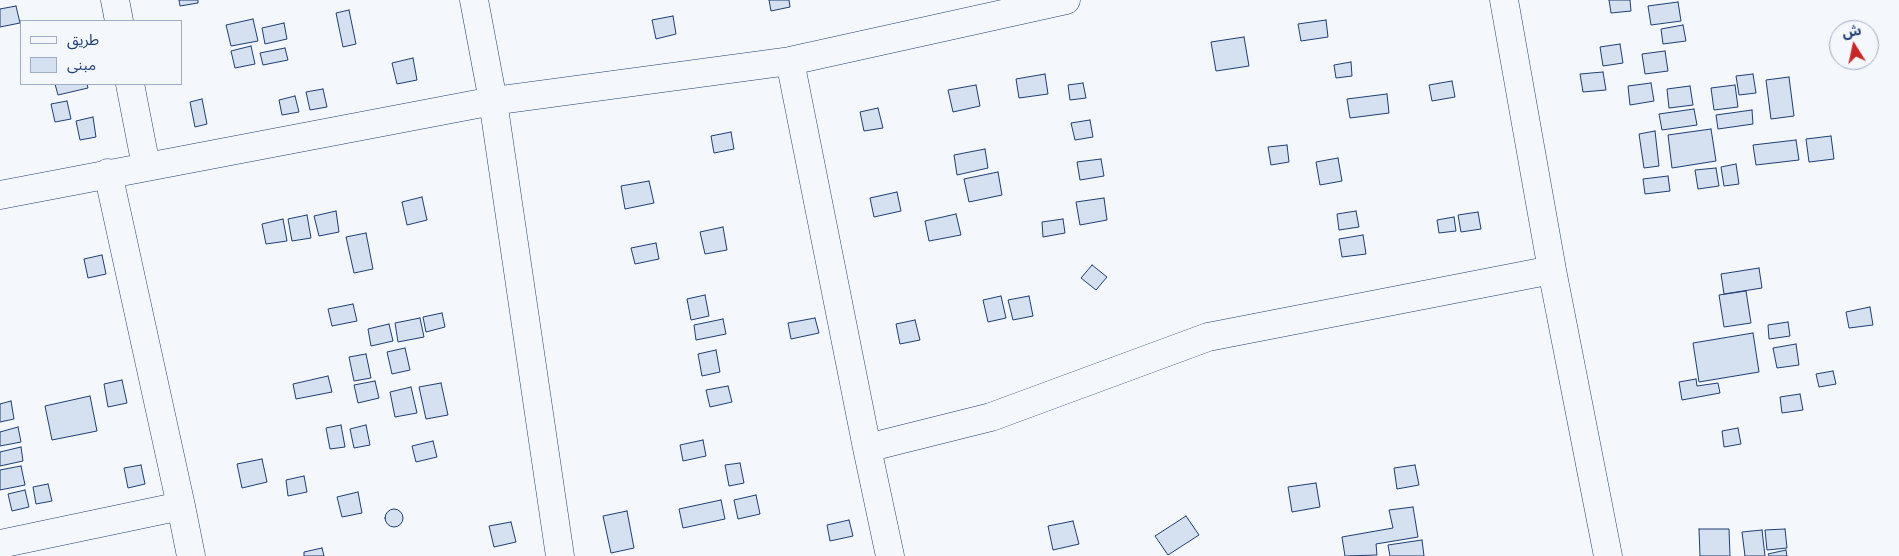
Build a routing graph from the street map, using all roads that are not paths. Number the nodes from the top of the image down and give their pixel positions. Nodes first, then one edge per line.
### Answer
1 (115, 0) edge
2 (474, 0) edge
3 (1066, 0) edge
4 (1504, 0) edge
5 (119, 20) edge
6 (790, 62) junction
7 (130, 85) edge
8 (493, 101) junction
9 (146, 166) junction
10 (108, 173) junction
11 (0, 194) edge
12 (1552, 270) junction
13 (867, 448) junction
14 (181, 506) junction
15 (0, 544) edge
16 (191, 556) edge
17 (560, 556) edge
18 (890, 556) edge
19 (1608, 556) edge

1 - 5 street
2 - 8 street
3 - 6 street
4 - 12 street
6 - 8 street
6 - 13 street
7 - 9 street
8 - 9 street
8 - 17 street
9 - 10 street
10 - 11 street
10 - 14 street
12 - 13 street
12 - 19 street
13 - 18 street
14 - 15 street
14 - 16 street

